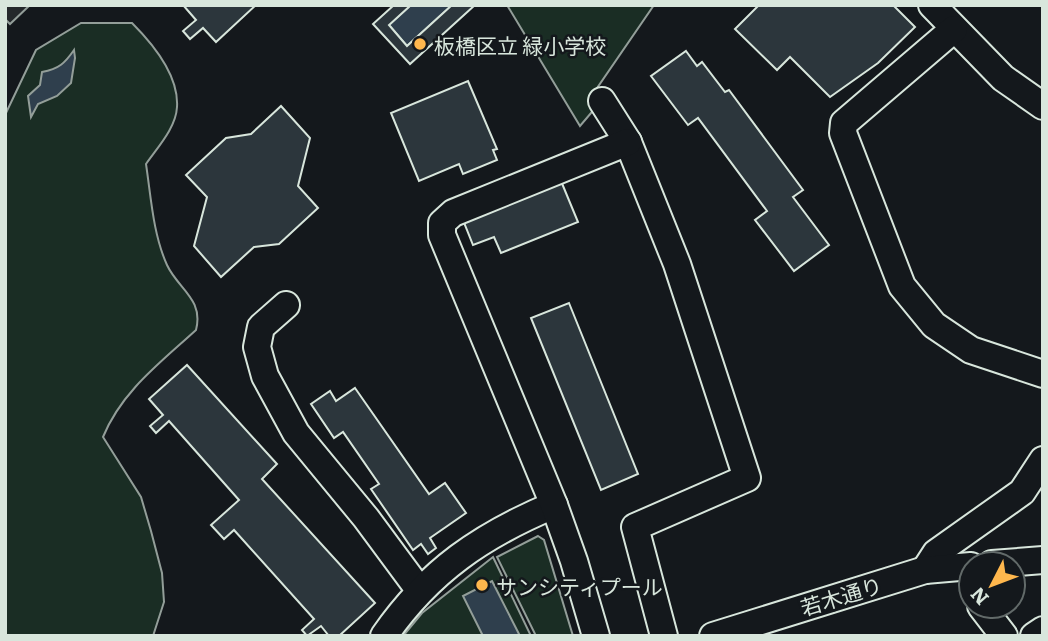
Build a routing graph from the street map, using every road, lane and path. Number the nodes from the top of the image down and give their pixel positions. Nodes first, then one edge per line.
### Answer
1 (932, 5) edge
2 (954, 29) junction
3 (602, 101) dead end
4 (1043, 106) edge
5 (628, 142) junction
6 (286, 305) dead end
7 (1043, 374) edge
8 (1043, 460) edge
9 (554, 505) junction
10 (957, 566) edge
11 (925, 570) junction
12 (420, 591) junction
13 (992, 620) edge
14 (769, 627) edge
15 (1043, 630) edge
16 (384, 636) edge
17 (596, 636) edge
18 (664, 636) edge
19 (713, 636) edge
20 (1004, 636) edge
21 (1034, 636) edge

1 - 2 street
2 - 4 street
2 - 7 street
3 - 5 street
5 - 9 street
5 - 18 street
6 - 12 street
8 - 11 street
9 - 12 street
9 - 17 street
10 - 11 street, 若木通り
11 - 14 street, 若木通り
12 - 16 street
13 - 20 street
14 - 19 street, 若木通り
15 - 21 street

